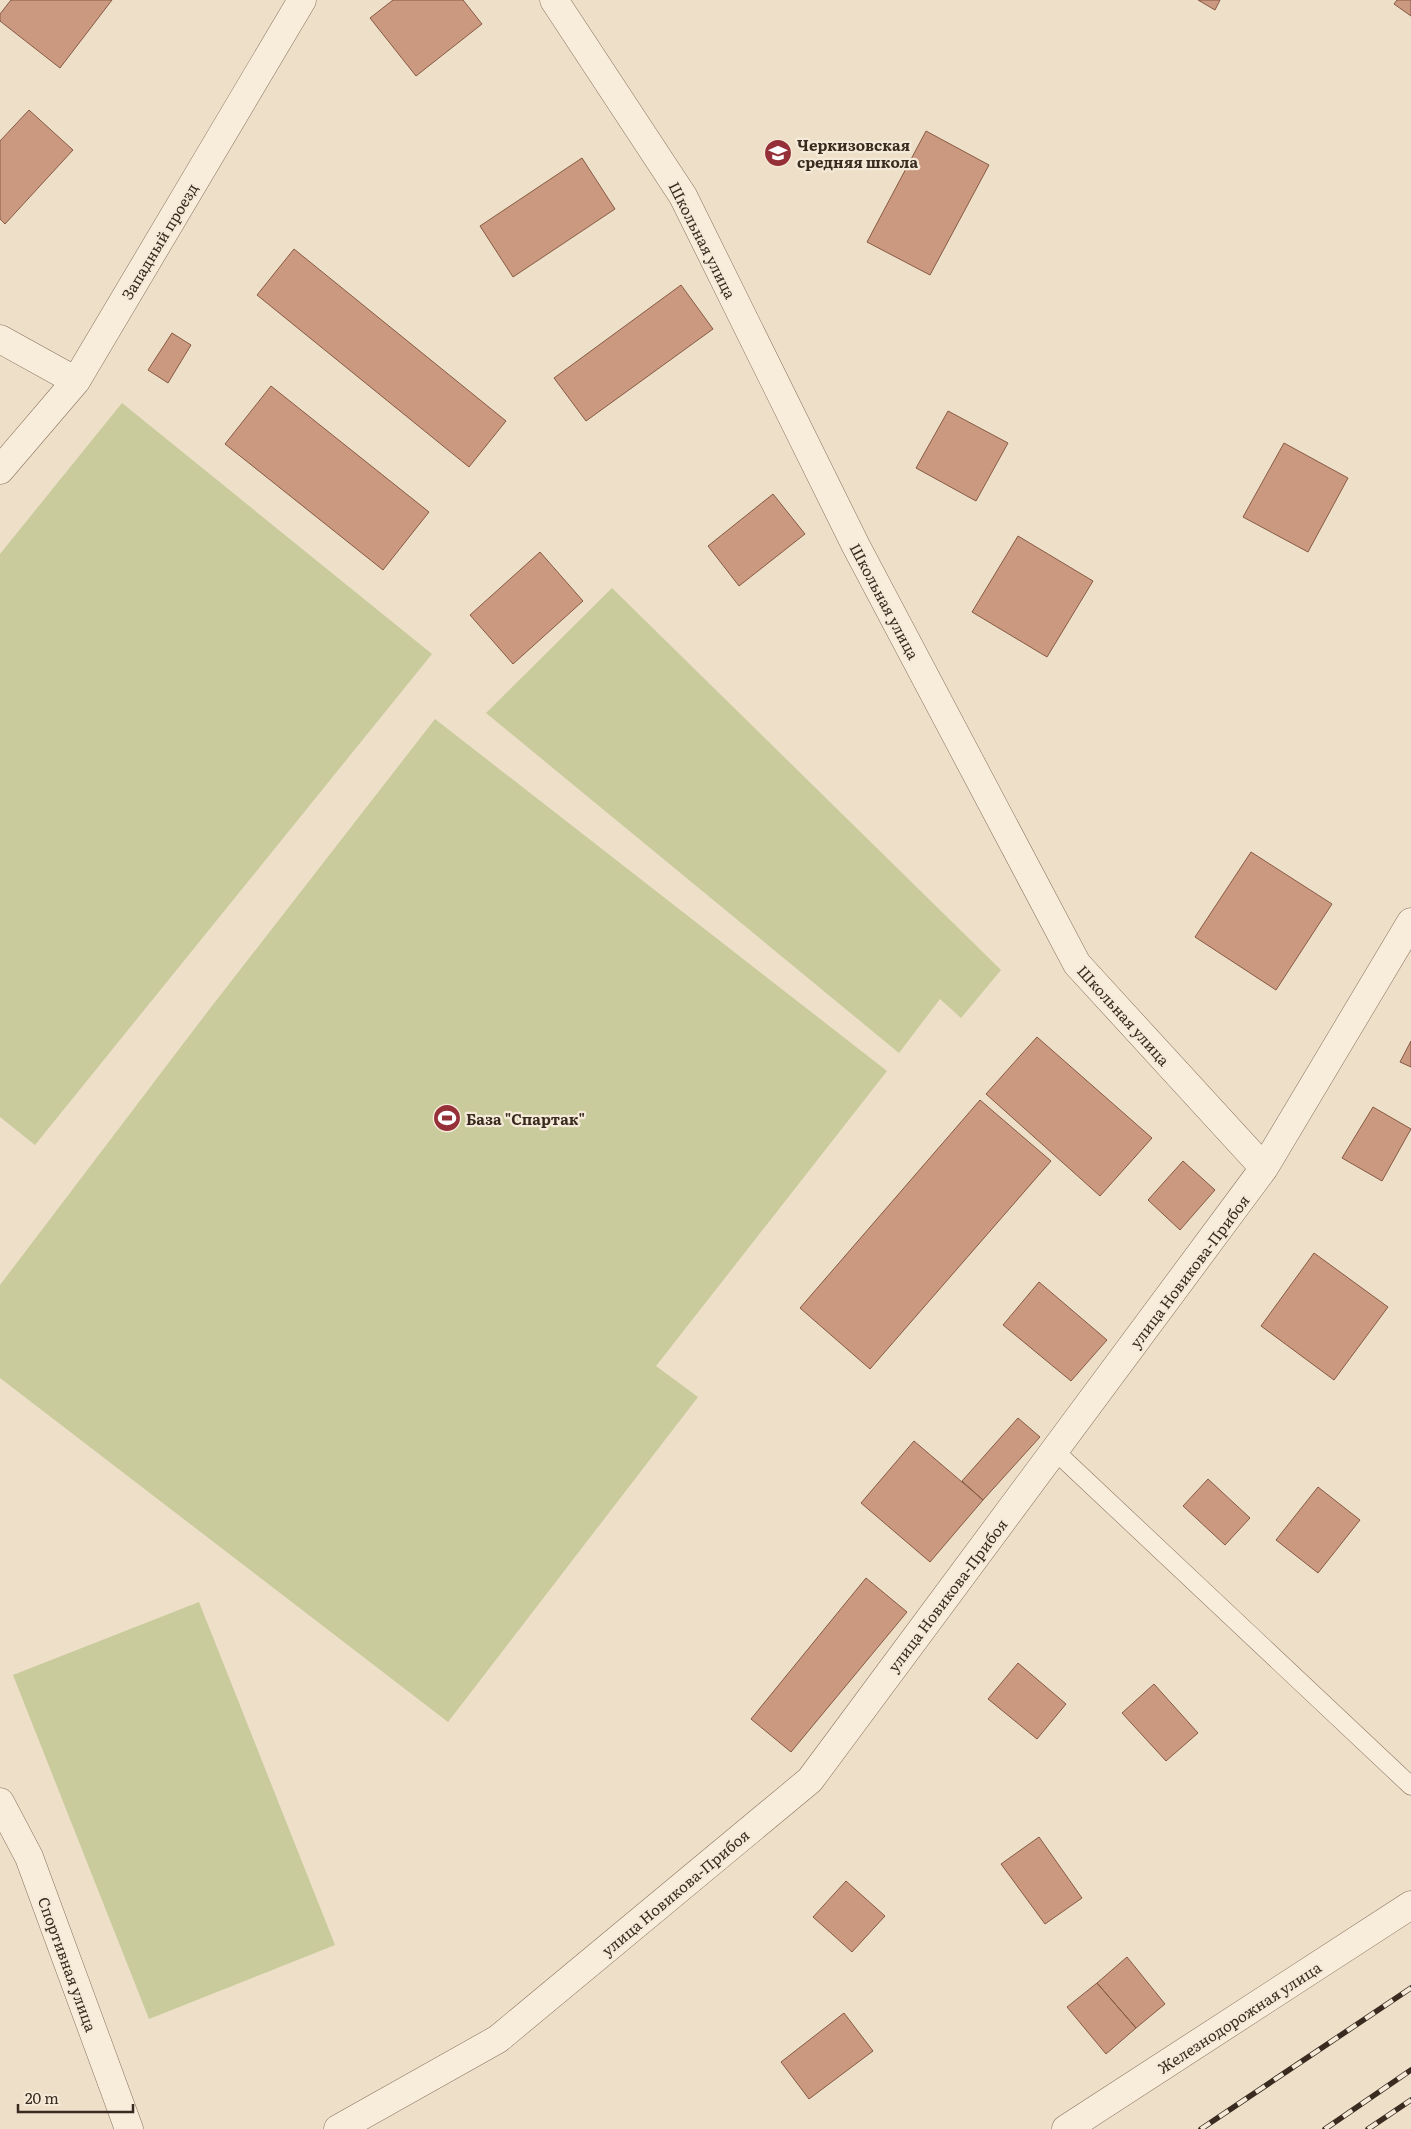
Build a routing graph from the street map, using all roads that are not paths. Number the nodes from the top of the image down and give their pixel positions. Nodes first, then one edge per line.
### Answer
1 (302, 0) edge
2 (554, 0) edge
3 (0, 339) edge
4 (76, 381) junction
5 (0, 470) edge
6 (1411, 922) edge
7 (1264, 1168) junction
8 (1055, 1451) junction
9 (1411, 1786) edge
10 (0, 1802) edge
11 (1411, 1905) edge
12 (129, 2129) edge
13 (338, 2129) edge
14 (1066, 2129) edge

1 - 4 street, Западный проезд
2 - 7 street, Школьная улица
3 - 4 street
4 - 5 street, Западный проезд
6 - 7 street, улица Новикова-Прибоя
7 - 8 street, улица Новикова-Прибоя
8 - 9 lane
8 - 13 street, улица Новикова-Прибоя
10 - 12 street, Спортивная улица
11 - 14 street, Железнодорожная улица

